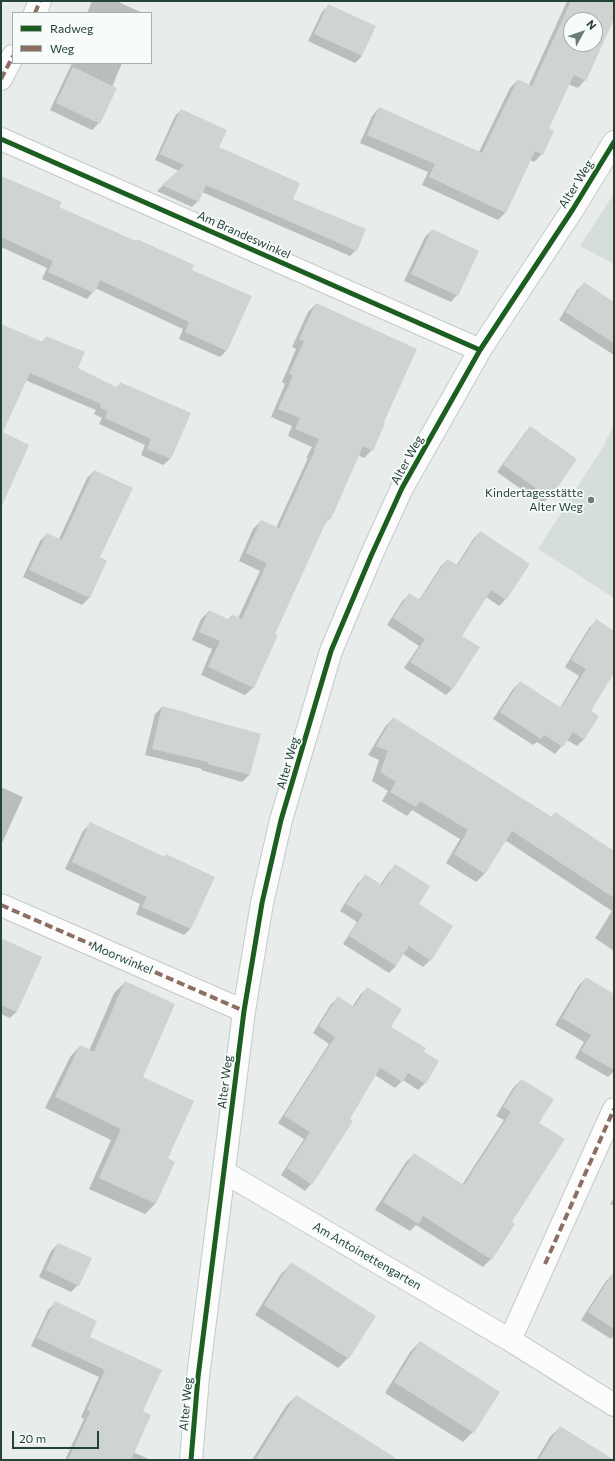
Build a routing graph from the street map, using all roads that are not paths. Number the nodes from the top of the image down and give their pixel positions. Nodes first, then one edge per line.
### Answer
1 (40, 1) edge
2 (35, 12) edge
3 (12, 58) edge
4 (1, 80) edge
5 (1, 139) edge
6 (614, 142) edge
7 (480, 350) junction
8 (1, 905) edge
9 (244, 1011) junction
10 (614, 1109) edge
11 (224, 1172) junction
12 (510, 1340) junction
13 (614, 1405) edge
14 (191, 1460) edge

1 - 2 street
3 - 4 street
5 - 7 street, Am Brandeswinkel
6 - 7 street, Alter Weg
7 - 9 street, Alter Weg
8 - 9 street, Moorwinkel
9 - 11 street, Alter Weg
10 - 12 street
11 - 12 street, Am Antoinettengarten
11 - 14 street, Alter Weg
12 - 13 street, Am Antoinettengarten

